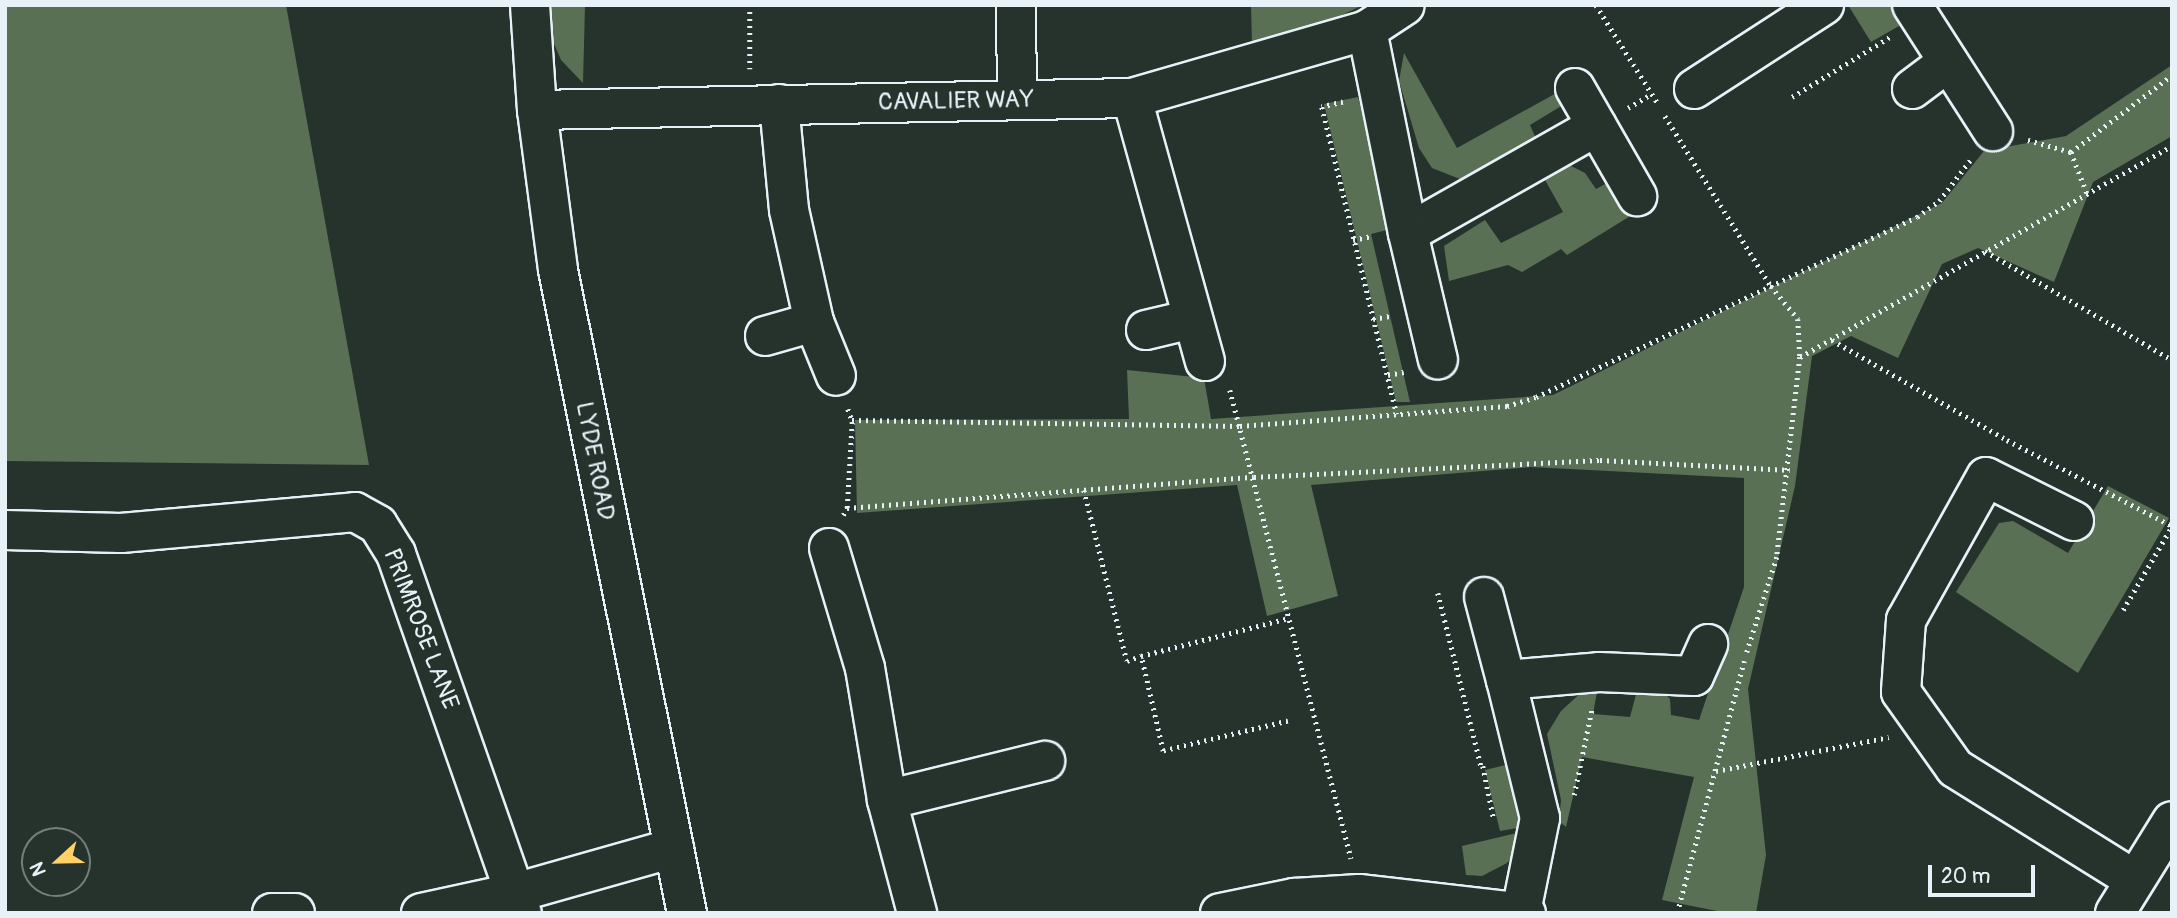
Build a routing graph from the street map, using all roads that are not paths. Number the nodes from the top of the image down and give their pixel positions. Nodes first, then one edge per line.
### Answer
1 (530, 5) edge
2 (1016, 5) edge
3 (1405, 5) edge
4 (1824, 5) edge
5 (1917, 12) edge
6 (1367, 30) junction
7 (1948, 62) junction
8 (1575, 88) dead end
9 (1694, 89) dead end
10 (1912, 89) dead end
11 (1132, 98) junction
12 (1017, 100) junction
13 (765, 104) junction
14 (537, 110) junction
15 (1597, 126) junction
16 (1993, 131) road end
17 (1637, 196) dead end
18 (1408, 233) junction
19 (1192, 319) junction
20 (814, 322) junction
21 (1146, 330) dead end
22 (765, 336) dead end
23 (1205, 360) road end
24 (1438, 360) dead end
25 (836, 376) road end
26 (2074, 521) dead end
27 (5, 530) edge
28 (829, 548) road end
29 (1483, 597) dead end
30 (1696, 675) dead end
31 (1506, 680) junction
32 (1045, 761) dead end
33 (887, 800) junction
34 (2172, 821) edge
35 (674, 848) junction
36 (2135, 880) junction
37 (520, 903) edge
38 (1524, 912) edge
39 (272, 913) edge
40 (295, 913) edge
41 (421, 913) edge
42 (687, 913) edge
43 (918, 913) edge
44 (1220, 913) edge
45 (2115, 913) edge

1 - 14 street, LYDE ROAD
2 - 12 street
3 - 6 street, CAVALIER WAY
4 - 9 street
5 - 7 street
6 - 11 street, CAVALIER WAY
6 - 18 street
7 - 10 street
7 - 16 street
8 - 15 street
11 - 12 street, CAVALIER WAY
11 - 19 street
12 - 13 street, CAVALIER WAY
13 - 14 street, CAVALIER WAY
13 - 20 street
14 - 35 street, LYDE ROAD
15 - 17 street
15 - 18 street
18 - 24 street
19 - 21 street
19 - 23 street
20 - 22 street
20 - 25 street
26 - 36 street
27 - 37 street, PRIMROSE LANE
28 - 33 street
29 - 31 street
30 - 31 street
31 - 38 street
32 - 33 street
33 - 43 street
34 - 36 street
35 - 37 street
35 - 42 street, LYDE ROAD
36 - 45 street
37 - 41 street
38 - 44 street
39 - 40 street

